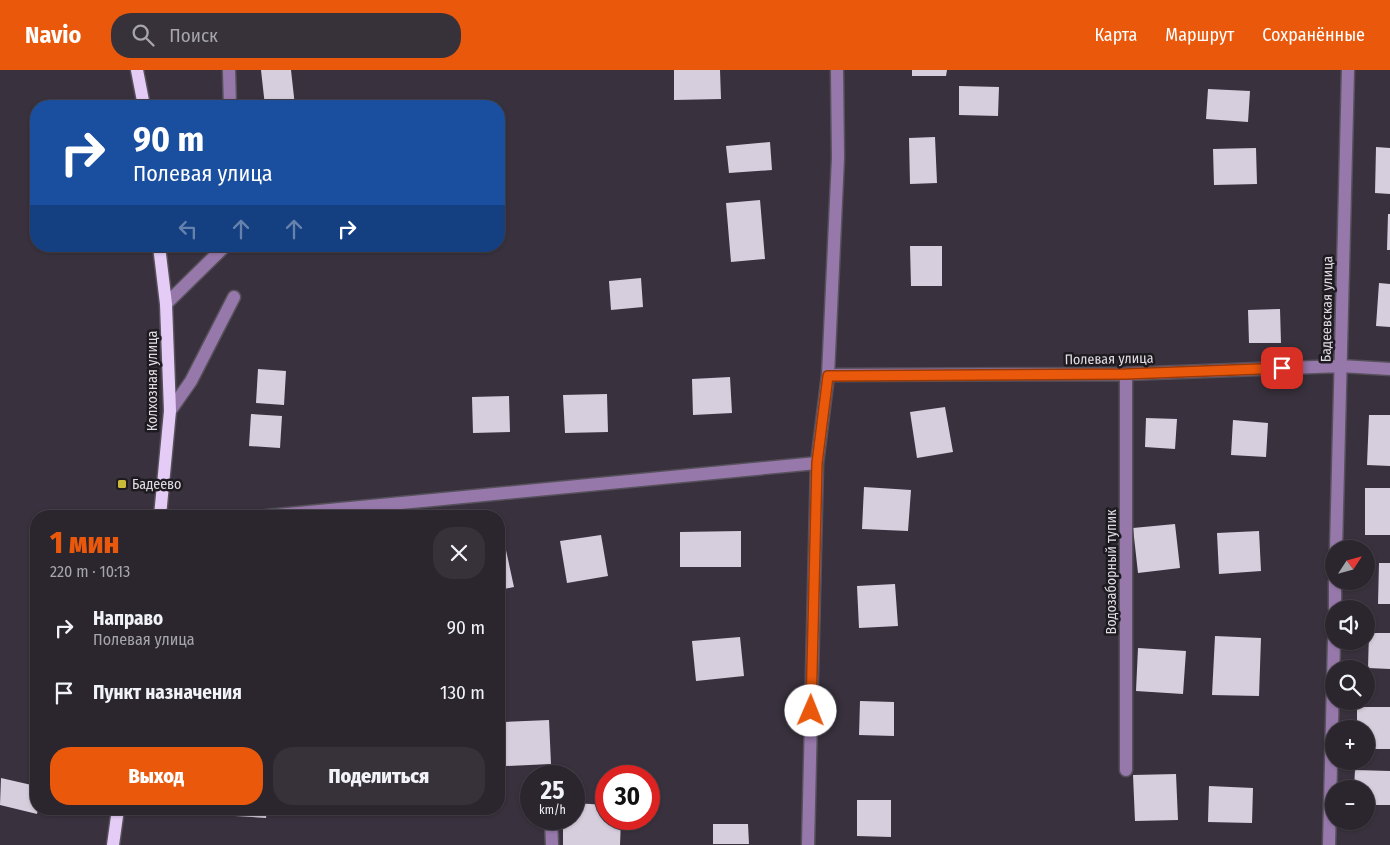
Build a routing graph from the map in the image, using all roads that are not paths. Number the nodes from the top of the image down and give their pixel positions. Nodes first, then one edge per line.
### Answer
1 (137, 70) edge
2 (230, 70) edge
3 (837, 70) edge
4 (1348, 70) edge
5 (143, 100) edge
6 (230, 100) edge
7 (160, 252) edge
8 (219, 252) edge
9 (234, 297) dead end
10 (166, 304) junction
11 (1341, 366) junction
12 (1390, 369) edge
13 (1126, 374) junction
14 (828, 376) junction
15 (170, 411) junction
16 (817, 463) junction
17 (161, 510) edge
18 (330, 510) edge
19 (1336, 540) edge
20 (1334, 650) edge
21 (1126, 770) dead end
22 (117, 815) edge
23 (551, 830) edge
24 (113, 845) edge
25 (552, 845) edge
26 (808, 845) edge
27 (1329, 845) edge

1 - 5 main road
2 - 6 street
3 - 14 street
4 - 11 street, Бадеевская улица
7 - 10 main road, Колхозная улица
8 - 10 street
9 - 15 street
10 - 15 main road, Колхозная улица
11 - 12 street, Полевая улица
11 - 13 street, Полевая улица
11 - 19 street, Бадеевская улица
13 - 14 street, Полевая улица
13 - 21 street, Водозаборный тупик
14 - 16 street
15 - 17 main road, Колхозная улица
16 - 18 street
16 - 26 street
20 - 27 street
22 - 24 main road
23 - 25 street

